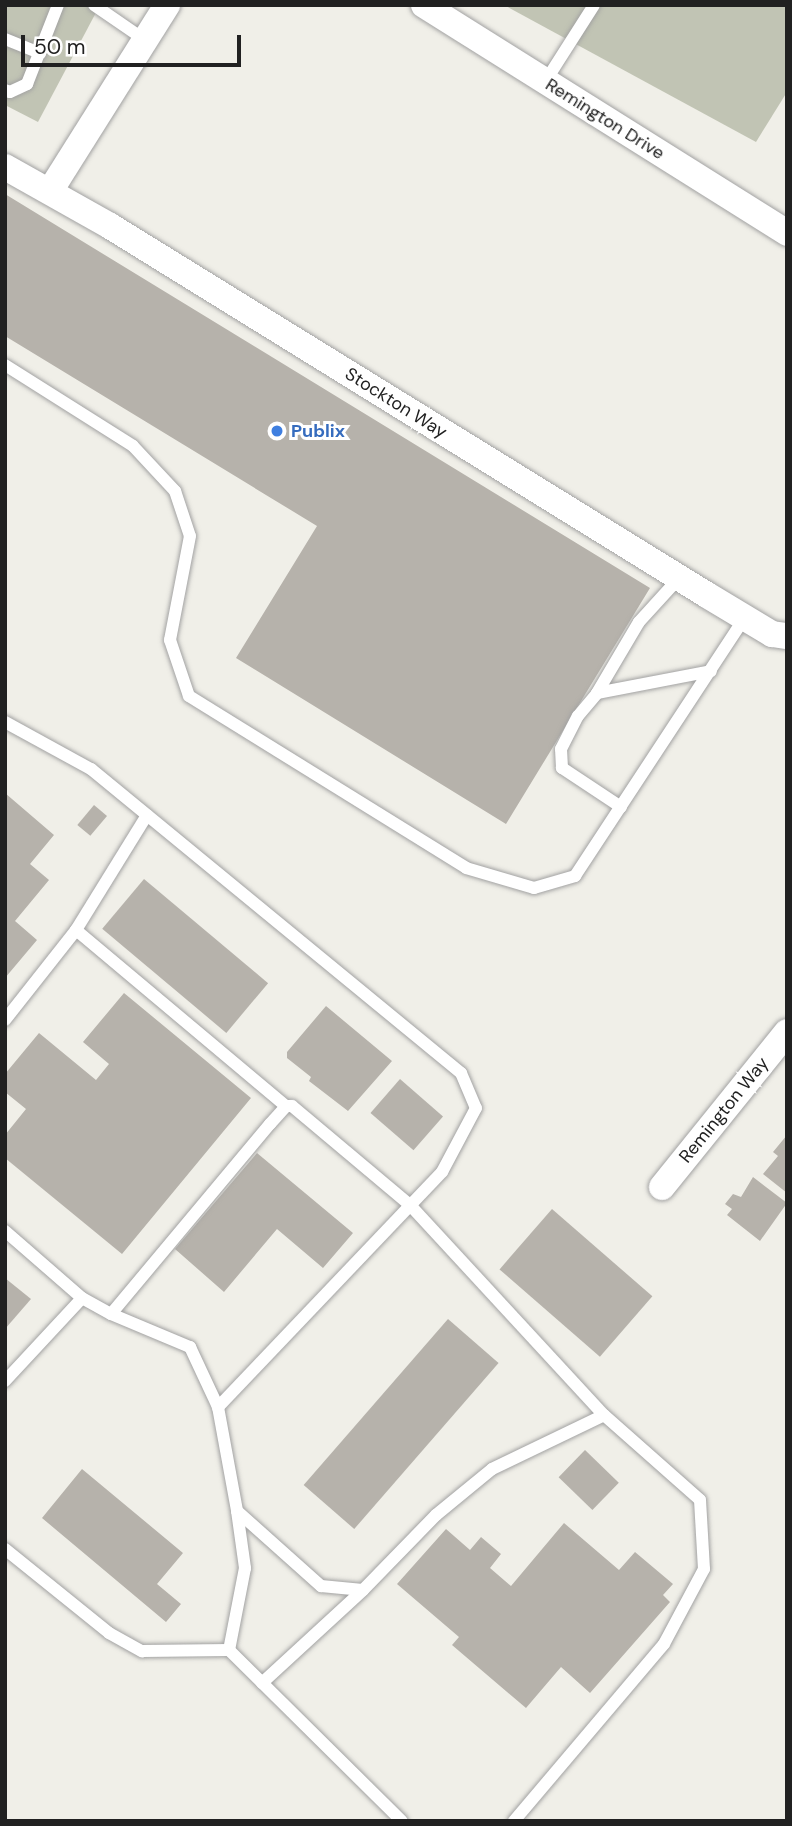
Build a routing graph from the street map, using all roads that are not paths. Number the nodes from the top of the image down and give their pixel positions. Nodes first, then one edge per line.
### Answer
1 (58, 5) edge
2 (94, 5) edge
3 (167, 5) edge
4 (424, 5) edge
5 (594, 5) edge
6 (5, 39) edge
7 (145, 40) junction
8 (40, 53) junction
9 (545, 82) junction
10 (5, 90) edge
11 (5, 167) edge
12 (50, 191) junction
13 (787, 233) edge
14 (5, 365) edge
15 (679, 578) junction
16 (746, 617) junction
17 (787, 636) edge
18 (711, 671) junction
19 (597, 693) junction
20 (5, 722) edge
21 (621, 807) junction
22 (147, 816) junction
23 (76, 930) junction
24 (5, 1020) edge
25 (787, 1032) edge
26 (286, 1106) junction
27 (662, 1187) dead end
28 (410, 1205) junction
29 (5, 1231) edge
30 (82, 1298) junction
31 (111, 1314) junction
32 (5, 1381) edge
33 (218, 1407) junction
34 (604, 1415) junction
35 (237, 1511) junction
36 (5, 1549) edge
37 (363, 1590) junction
38 (229, 1650) junction
39 (262, 1682) junction
40 (402, 1821) edge
41 (514, 1821) edge

1 - 8 lane
2 - 7 lane
3 - 7 street
4 - 9 street, Remington Drive
5 - 9 lane
6 - 8 lane
7 - 12 street
8 - 10 lane
9 - 13 street, Remington Drive
11 - 12 street, Stockton Way
12 - 15 street, Stockton Way
14 - 21 lane
15 - 16 street, Stockton Way
15 - 19 lane
16 - 17 street, Stockton Way
16 - 18 lane
18 - 19 lane
18 - 21 lane
19 - 21 lane
20 - 22 lane
22 - 23 lane
22 - 28 lane
23 - 24 lane
23 - 26 lane
25 - 27 street, Remington Way
26 - 28 lane
26 - 31 lane
28 - 33 lane
28 - 34 lane
29 - 30 lane
30 - 31 lane
30 - 32 lane
31 - 33 lane
33 - 35 lane
34 - 37 lane
34 - 41 lane
35 - 37 lane
35 - 38 lane
36 - 38 lane
37 - 39 lane
38 - 39 lane
39 - 40 lane

